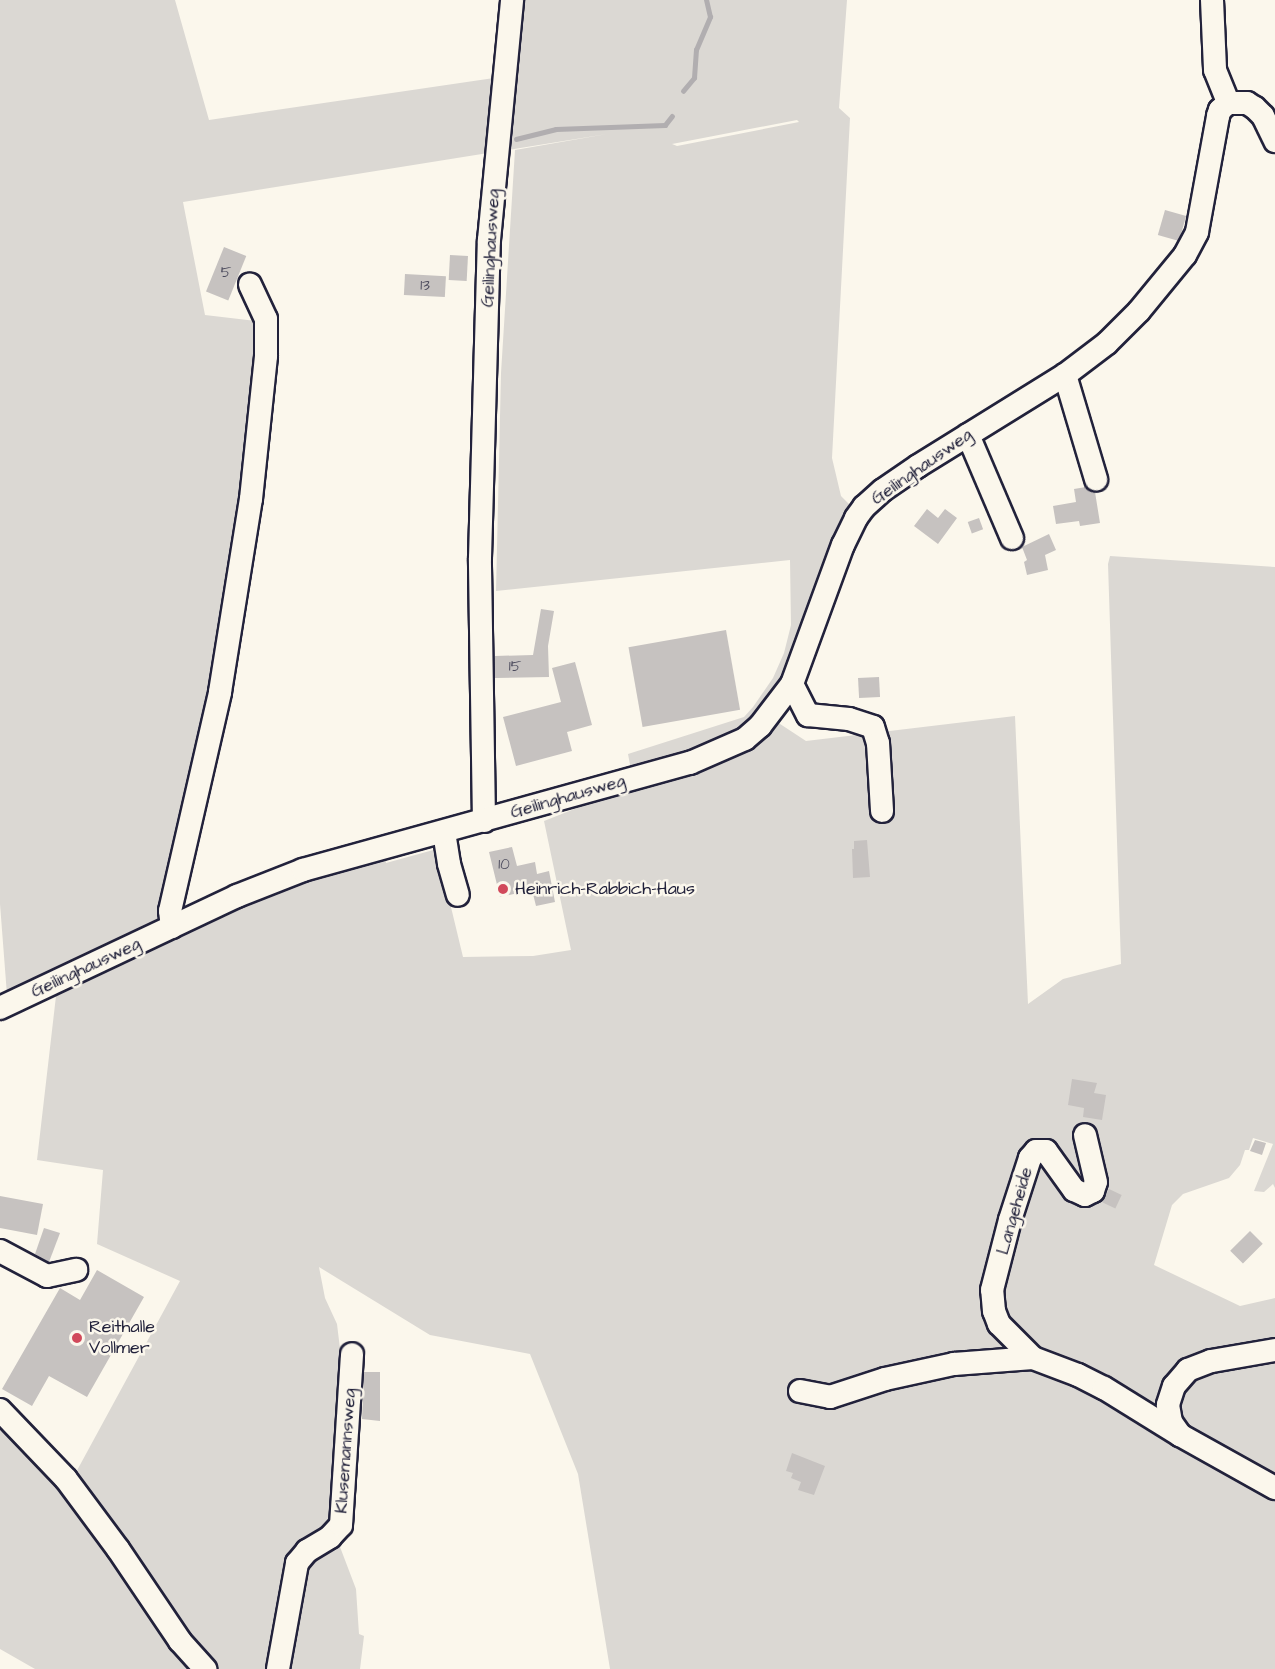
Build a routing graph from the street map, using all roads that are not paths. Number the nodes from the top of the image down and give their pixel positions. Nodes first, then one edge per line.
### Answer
1 (512, 0) edge
2 (1212, 0) edge
3 (1228, 103) junction
4 (1275, 141) edge
5 (250, 284) dead end
6 (1065, 375) junction
7 (968, 435) junction
8 (1096, 479) dead end
9 (1011, 538) dead end
10 (792, 684) junction
11 (882, 811) dead end
12 (484, 821) junction
13 (444, 832) junction
14 (458, 895) dead end
15 (172, 927) junction
16 (0, 1008) edge
17 (1085, 1135) dead end
18 (0, 1251) edge
19 (76, 1270) dead end
20 (1275, 1350) edge
21 (352, 1354) dead end
22 (1034, 1358) junction
23 (800, 1391) dead end
24 (0, 1410) edge
25 (1180, 1435) junction
26 (1275, 1488) edge
27 (205, 1669) edge
28 (278, 1669) edge

1 - 12 street, Geilinghausweg
2 - 3 street
3 - 4 street
3 - 6 street, Geilinghausweg
5 - 15 street
6 - 7 street, Geilinghausweg
6 - 8 street
7 - 9 street
7 - 10 street, Geilinghausweg
10 - 11 street
10 - 12 street, Geilinghausweg
12 - 13 street, Geilinghausweg
13 - 14 street
13 - 15 street, Geilinghausweg
15 - 16 street, Geilinghausweg
17 - 22 street, Langeheide
18 - 19 street
20 - 25 street
21 - 28 street, Klusemannsweg
22 - 23 street, Langeheide
22 - 25 street, Langeheide
24 - 27 street
25 - 26 street, Langeheide

